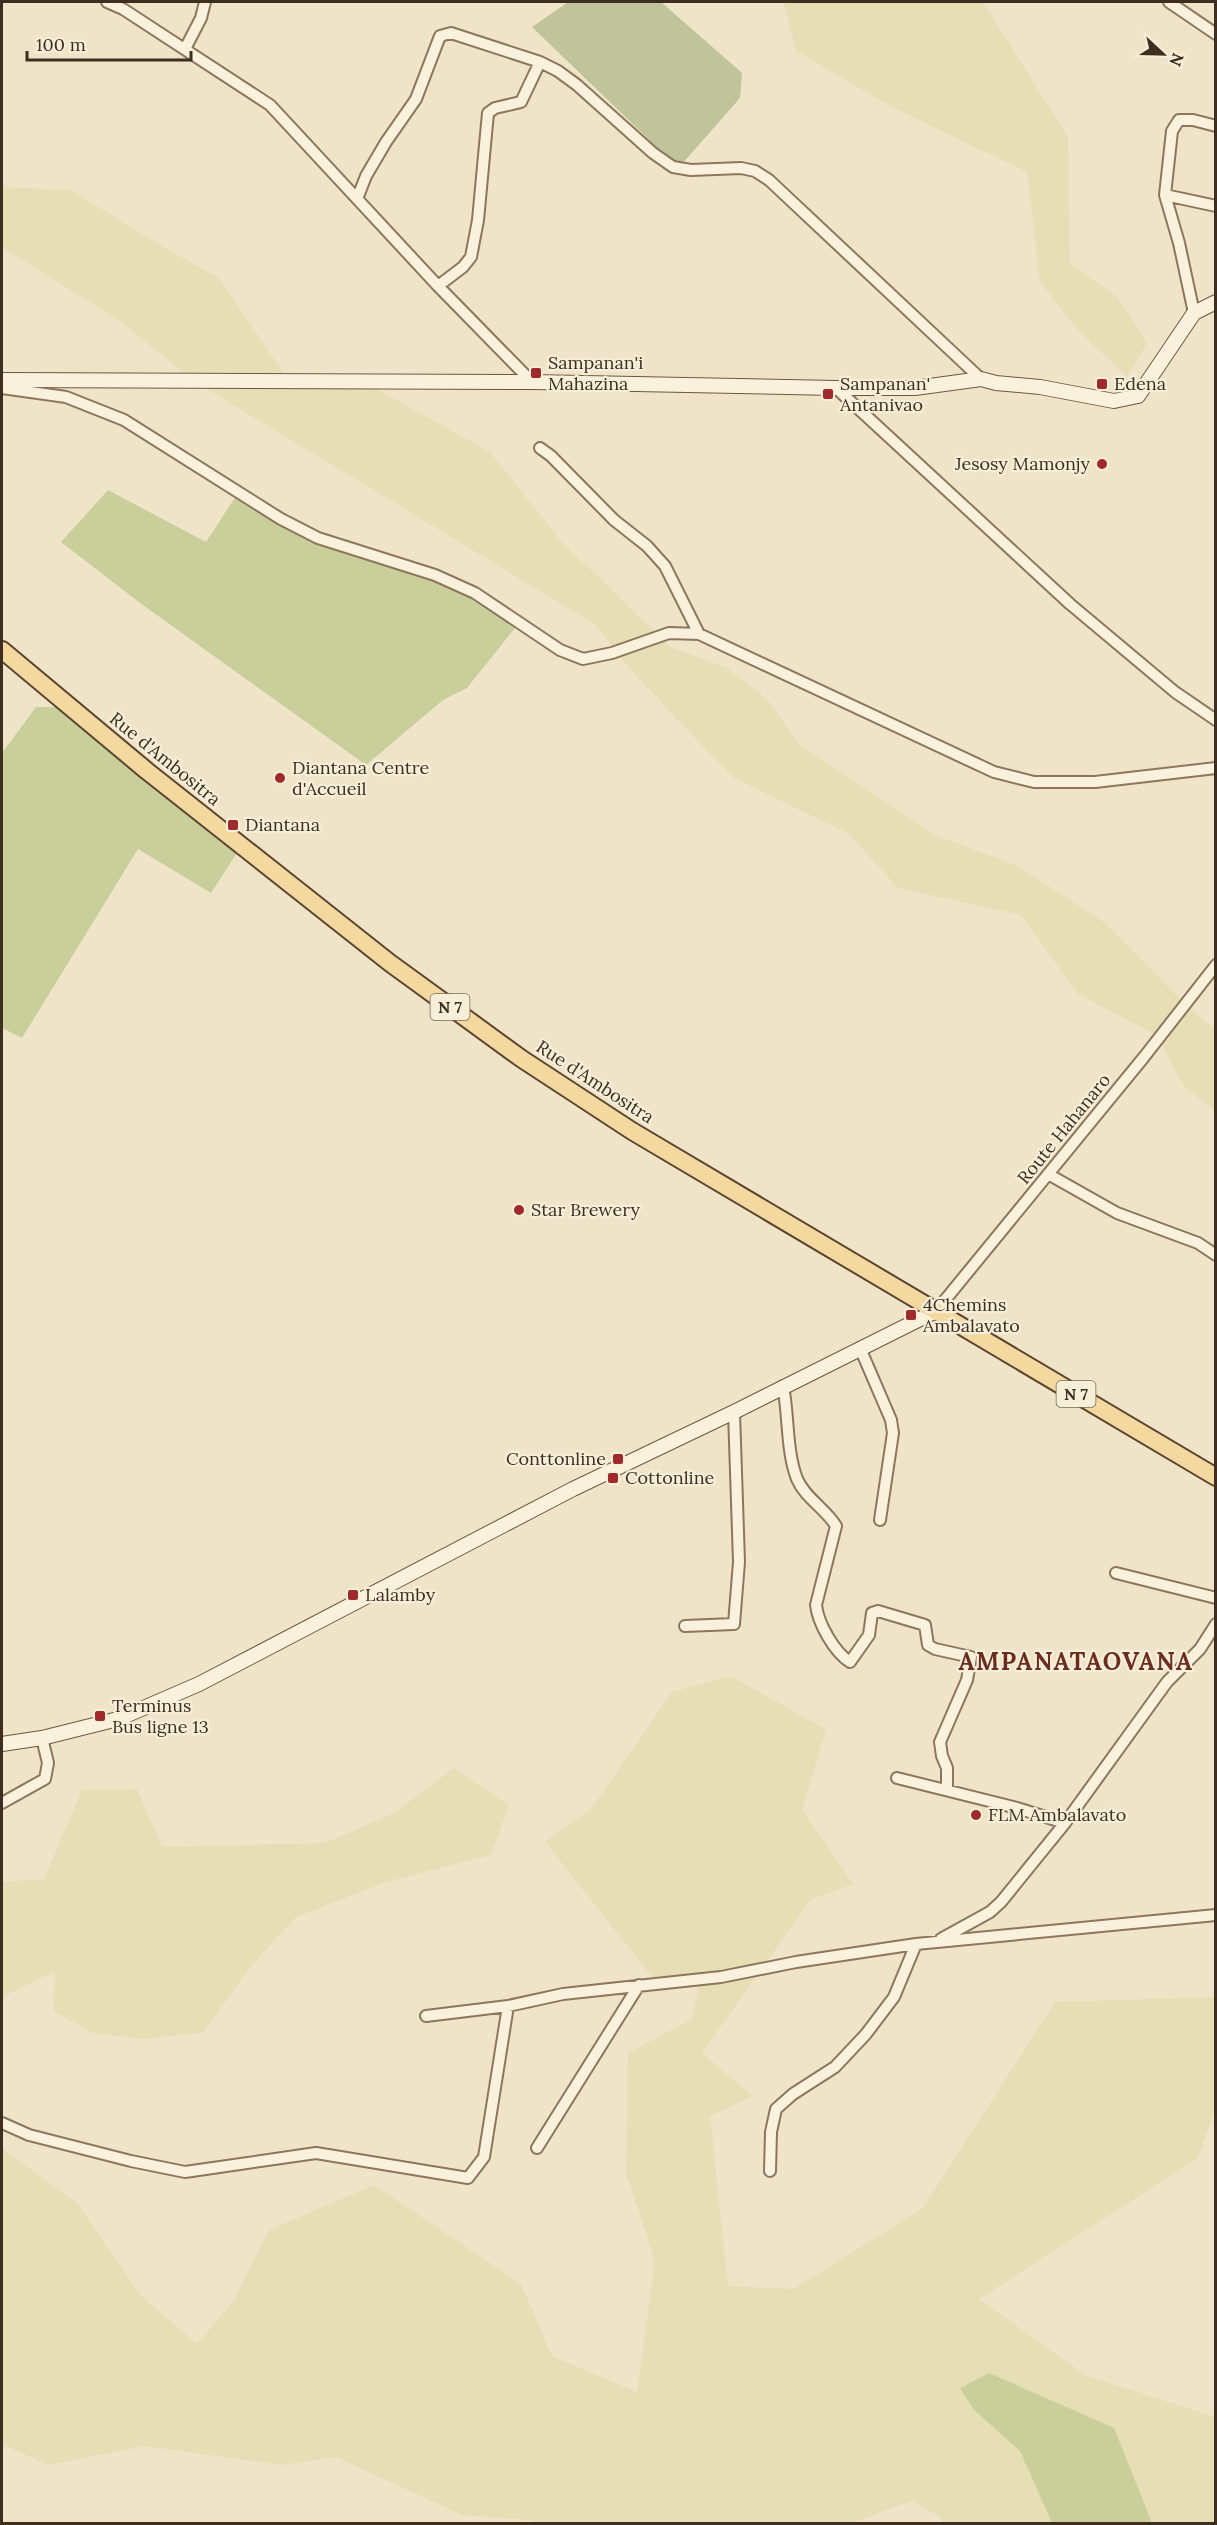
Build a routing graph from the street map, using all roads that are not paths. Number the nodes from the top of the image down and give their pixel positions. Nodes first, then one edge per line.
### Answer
1 (107, 2) edge
2 (205, 2) edge
3 (1169, 2) edge
4 (1215, 34) edge
5 (184, 49) junction
6 (540, 62) junction
7 (1215, 126) edge
8 (1165, 195) junction
9 (357, 199) junction
10 (1215, 206) edge
11 (438, 286) junction
12 (1215, 302) edge
13 (1194, 313) junction
14 (981, 378) junction
15 (2, 380) edge
16 (532, 382) junction
17 (2, 388) edge
18 (836, 388) junction
19 (540, 448) dead end
20 (699, 634) junction
21 (2, 650) edge
22 (1215, 720) edge
23 (1215, 768) edge
24 (1215, 966) edge
25 (1048, 1174) junction
26 (1215, 1255) edge
27 (936, 1311) junction
28 (860, 1348) junction
29 (783, 1386) junction
30 (734, 1412) junction
31 (1215, 1477) edge
32 (880, 1520) dead end
33 (1116, 1573) dead end
34 (1215, 1598) edge
35 (1215, 1624) edge
36 (685, 1626) dead end
37 (42, 1738) junction
38 (2, 1744) edge
39 (897, 1778) dead end
40 (947, 1790) junction
41 (2, 1803) edge
42 (1065, 1823) junction
43 (1215, 1915) edge
44 (936, 1942) junction
45 (916, 1944) junction
46 (639, 1986) junction
47 (508, 2006) junction
48 (426, 2016) dead end
49 (2, 2123) edge
50 (537, 2148) dead end
51 (770, 2171) dead end

1 - 5 street
2 - 5 street
3 - 4 street
5 - 9 street
6 - 9 street
6 - 11 street
6 - 14 street
7 - 8 street
8 - 10 street
8 - 13 street
9 - 11 street
11 - 16 street
12 - 13 main road
13 - 14 main road
14 - 18 main road
15 - 16 main road
16 - 18 main road
17 - 20 street
18 - 22 street
19 - 20 street
20 - 23 street
21 - 27 main road, Rue d'Ambositra / N 7
24 - 25 street, Route Hahanaro
25 - 26 street
25 - 27 street, Route Hahanaro
27 - 28 main road
27 - 31 main road, Rue d'Ambositra / N 7
28 - 29 main road
28 - 32 street
29 - 30 main road
29 - 40 street
30 - 36 street
30 - 37 main road
33 - 34 street
35 - 42 street
37 - 38 main road
37 - 41 street
39 - 40 street
40 - 42 street
42 - 44 street
43 - 44 street
44 - 45 street
45 - 46 street
45 - 51 street
46 - 47 street
46 - 50 street
47 - 48 street
47 - 49 street

